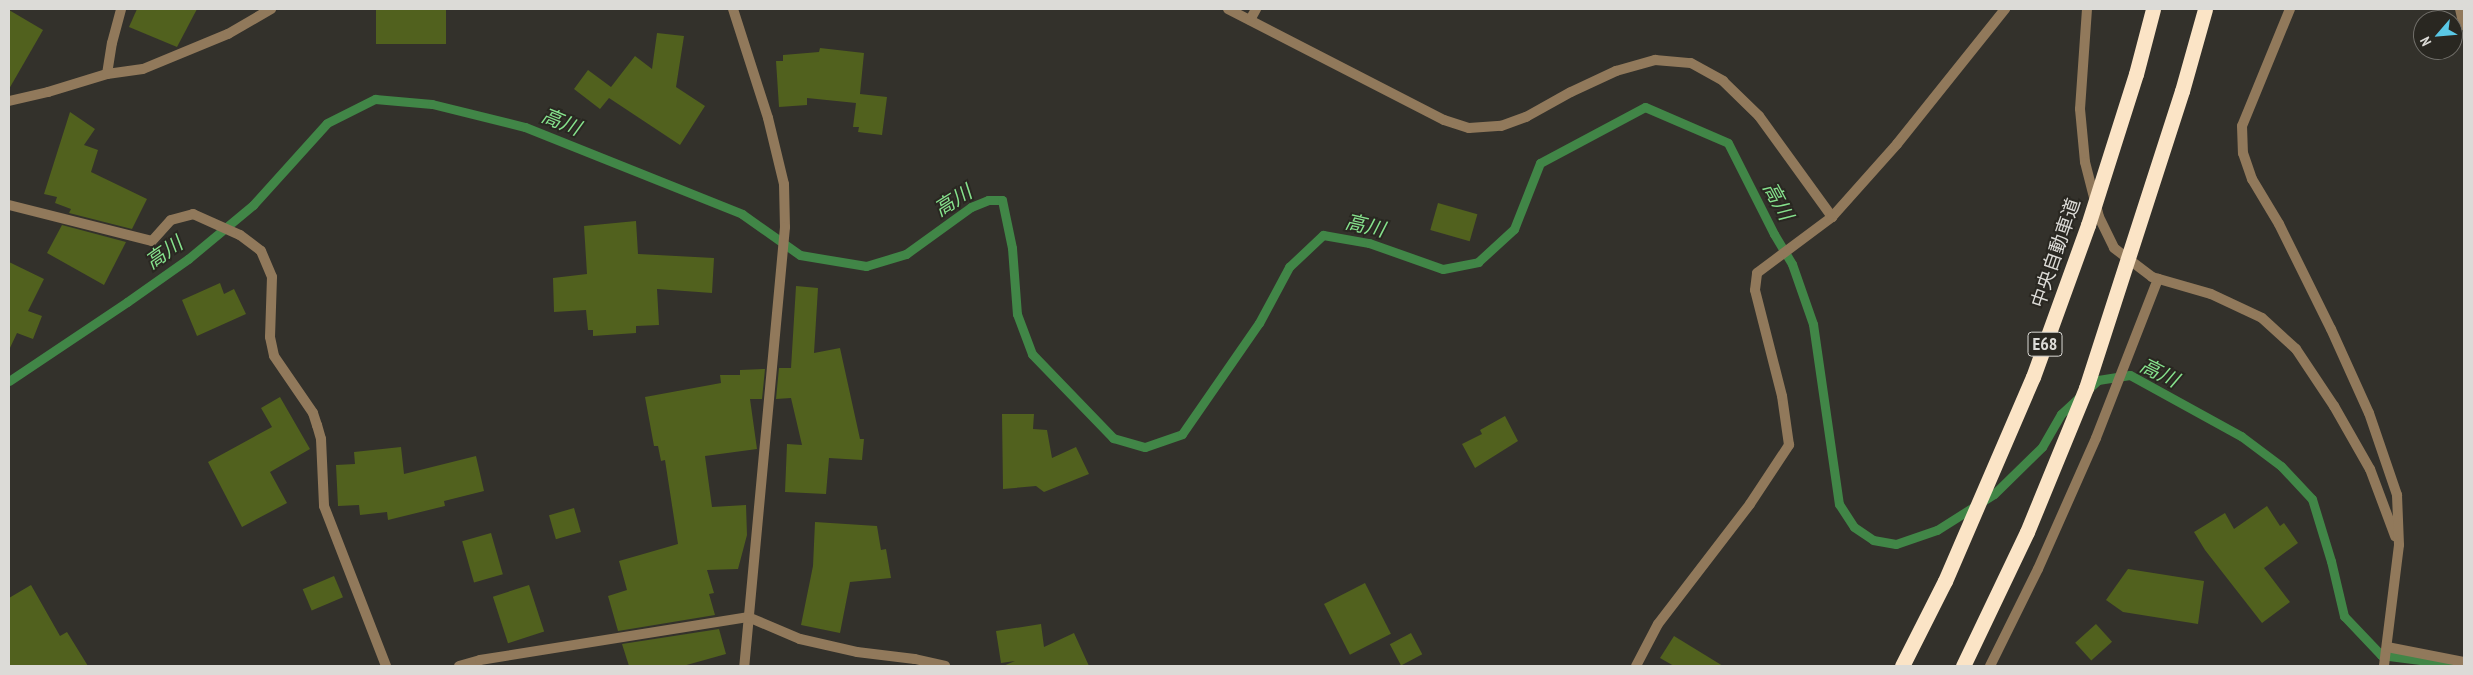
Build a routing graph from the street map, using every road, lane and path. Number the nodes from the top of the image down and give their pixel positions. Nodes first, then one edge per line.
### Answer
1 (122, 9) edge
2 (271, 9) edge
3 (733, 9) edge
4 (1228, 9) edge
5 (1256, 9) edge
6 (2005, 9) edge
7 (2086, 9) edge
8 (2154, 9) edge
9 (2205, 9) edge
10 (2290, 9) edge
11 (2460, 9) edge
12 (1250, 20) junction
13 (2464, 26) edge
14 (107, 74) junction
15 (9, 101) edge
16 (9, 205) edge
17 (1832, 217) junction
18 (2158, 279) junction
19 (2399, 545) junction
20 (748, 617) junction
21 (2387, 647) junction
22 (2464, 662) edge
23 (386, 666) edge
24 (459, 666) edge
25 (744, 666) edge
26 (944, 666) edge
27 (1636, 666) edge
28 (1902, 666) edge
29 (1964, 666) edge
30 (1990, 666) edge
31 (2384, 666) edge

1 - 14 street
2 - 14 street
3 - 20 street
4 - 12 street
5 - 12 street
6 - 17 street
7 - 18 street
8 - 28 highway, 中央自動車道 / E68, bridge
9 - 29 highway, bridge
10 - 19 street
11 - 13 street
12 - 17 street
14 - 15 street
16 - 23 street
17 - 27 street
18 - 19 street
18 - 30 street
19 - 21 street
20 - 24 street
20 - 25 street
20 - 26 street
21 - 22 street
21 - 31 street

